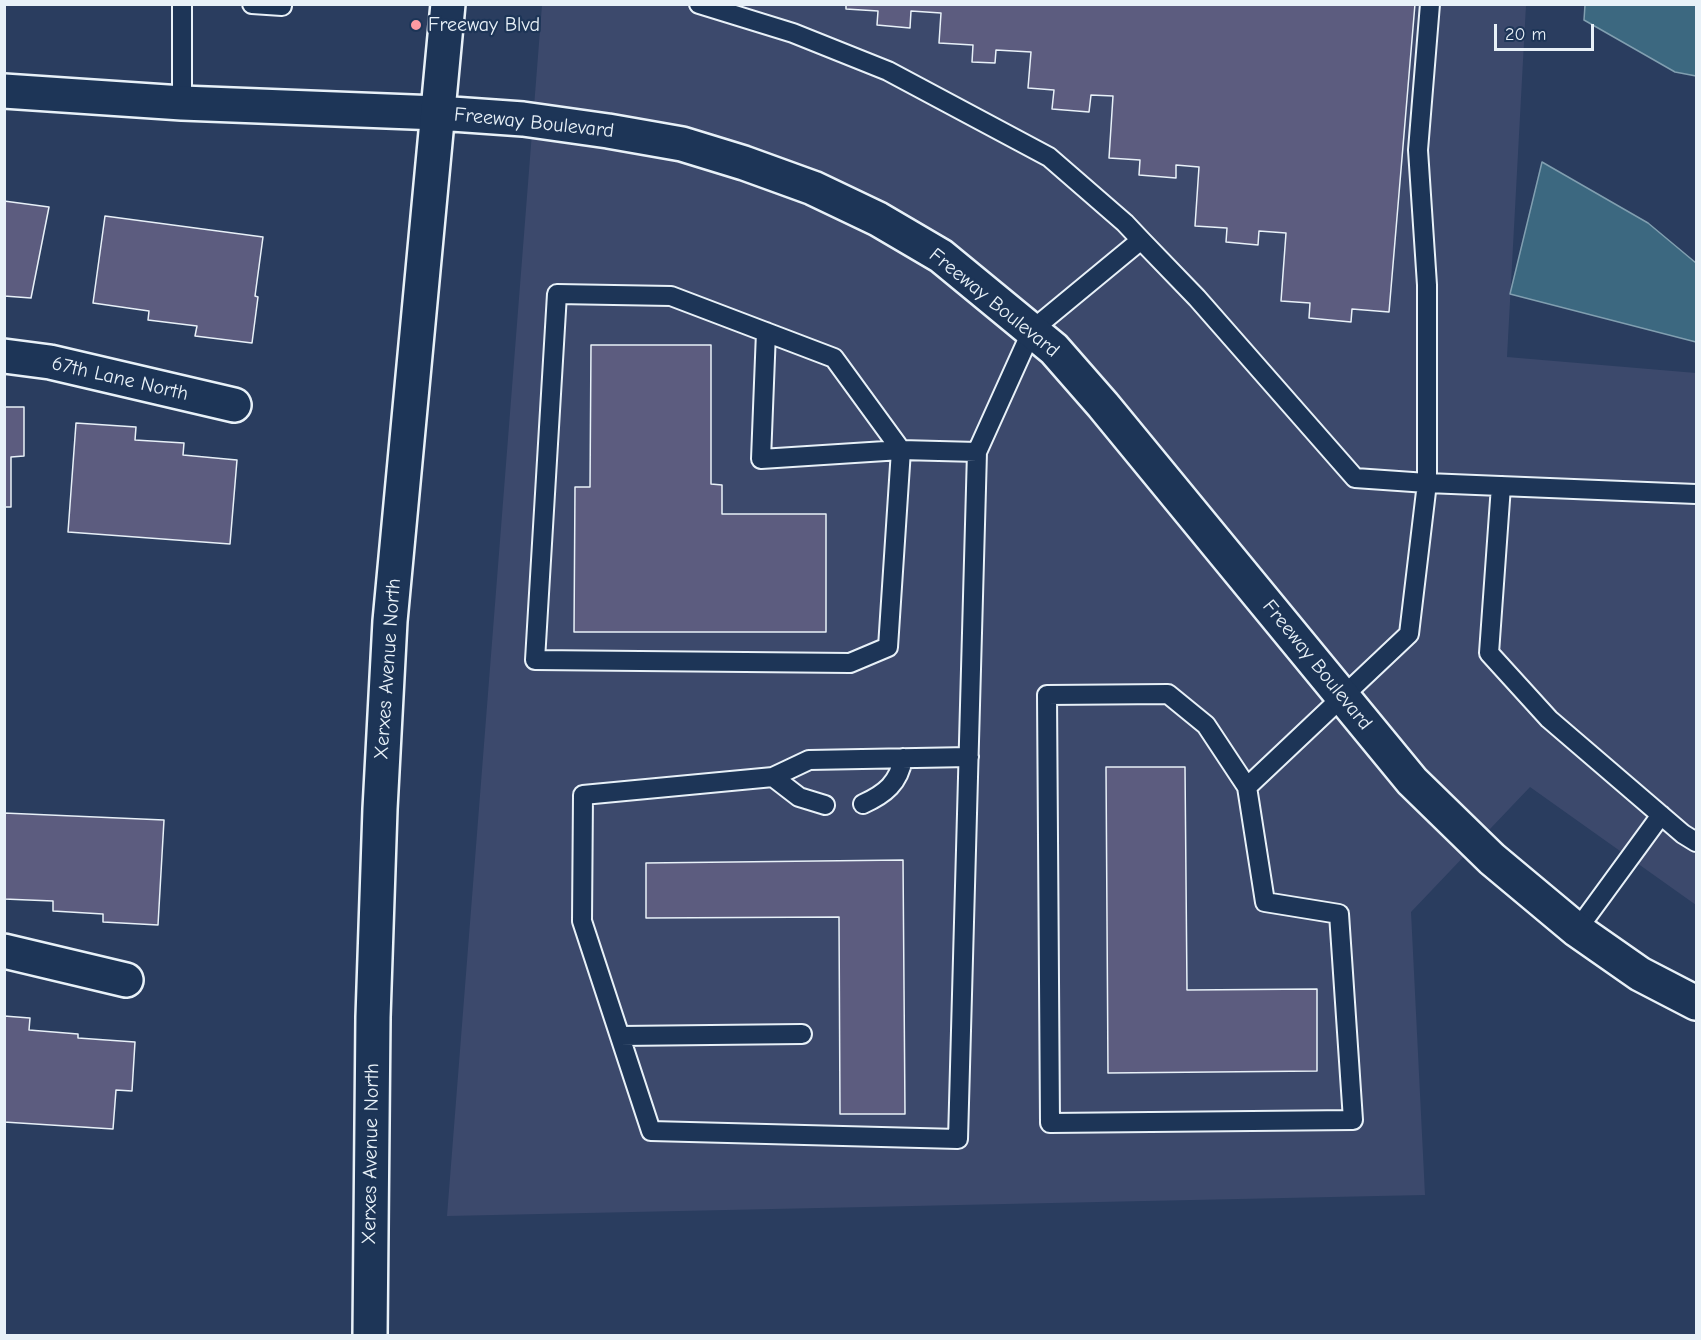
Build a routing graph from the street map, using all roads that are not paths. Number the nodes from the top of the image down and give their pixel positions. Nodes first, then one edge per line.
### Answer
1 (182, 4) edge
2 (252, 4) edge
3 (282, 4) edge
4 (448, 4) edge
5 (699, 4) edge
6 (1430, 4) edge
7 (4, 91) edge
8 (182, 103) junction
9 (438, 113) junction
10 (1141, 240) junction
11 (1032, 330) junction
12 (766, 332) junction
13 (4, 356) edge
14 (234, 405) dead end
15 (901, 450) junction
16 (977, 452) junction
17 (1427, 483) junction
18 (1501, 486) junction
19 (1696, 494) edge
20 (1344, 698) junction
21 (969, 757) junction
22 (903, 758) junction
23 (773, 777) junction
24 (1247, 787) junction
25 (863, 804) dead end
26 (825, 805) dead end
27 (1661, 815) junction
28 (1696, 842) edge
29 (1577, 930) junction
30 (4, 951) edge
31 (126, 980) dead end
32 (1696, 1003) edge
33 (802, 1034) dead end
34 (620, 1036) junction
35 (370, 1335) edge

1 - 8 lane
2 - 3 lane
4 - 9 street, Xerxes Avenue North
5 - 10 lane
6 - 17 lane
7 - 8 street, Freeway Boulevard
8 - 9 street, Freeway Boulevard
9 - 11 street, Freeway Boulevard
9 - 35 street, Xerxes Avenue North
10 - 11 lane
10 - 17 lane
11 - 16 lane
11 - 20 street, Freeway Boulevard
12 - 15 lane
12 - 15 lane
12 - 15 lane
13 - 14 street, 67th Lane North
15 - 16 lane
16 - 21 lane
17 - 18 lane
17 - 20 lane
18 - 19 lane
18 - 27 lane
20 - 24 lane
20 - 29 street, Freeway Boulevard
21 - 22 lane
21 - 34 lane
22 - 23 lane
22 - 25 lane
23 - 26 lane
23 - 34 lane
24 - 24 lane
27 - 28 lane
27 - 29 lane
29 - 32 street, Freeway Boulevard
30 - 31 street
33 - 34 lane

